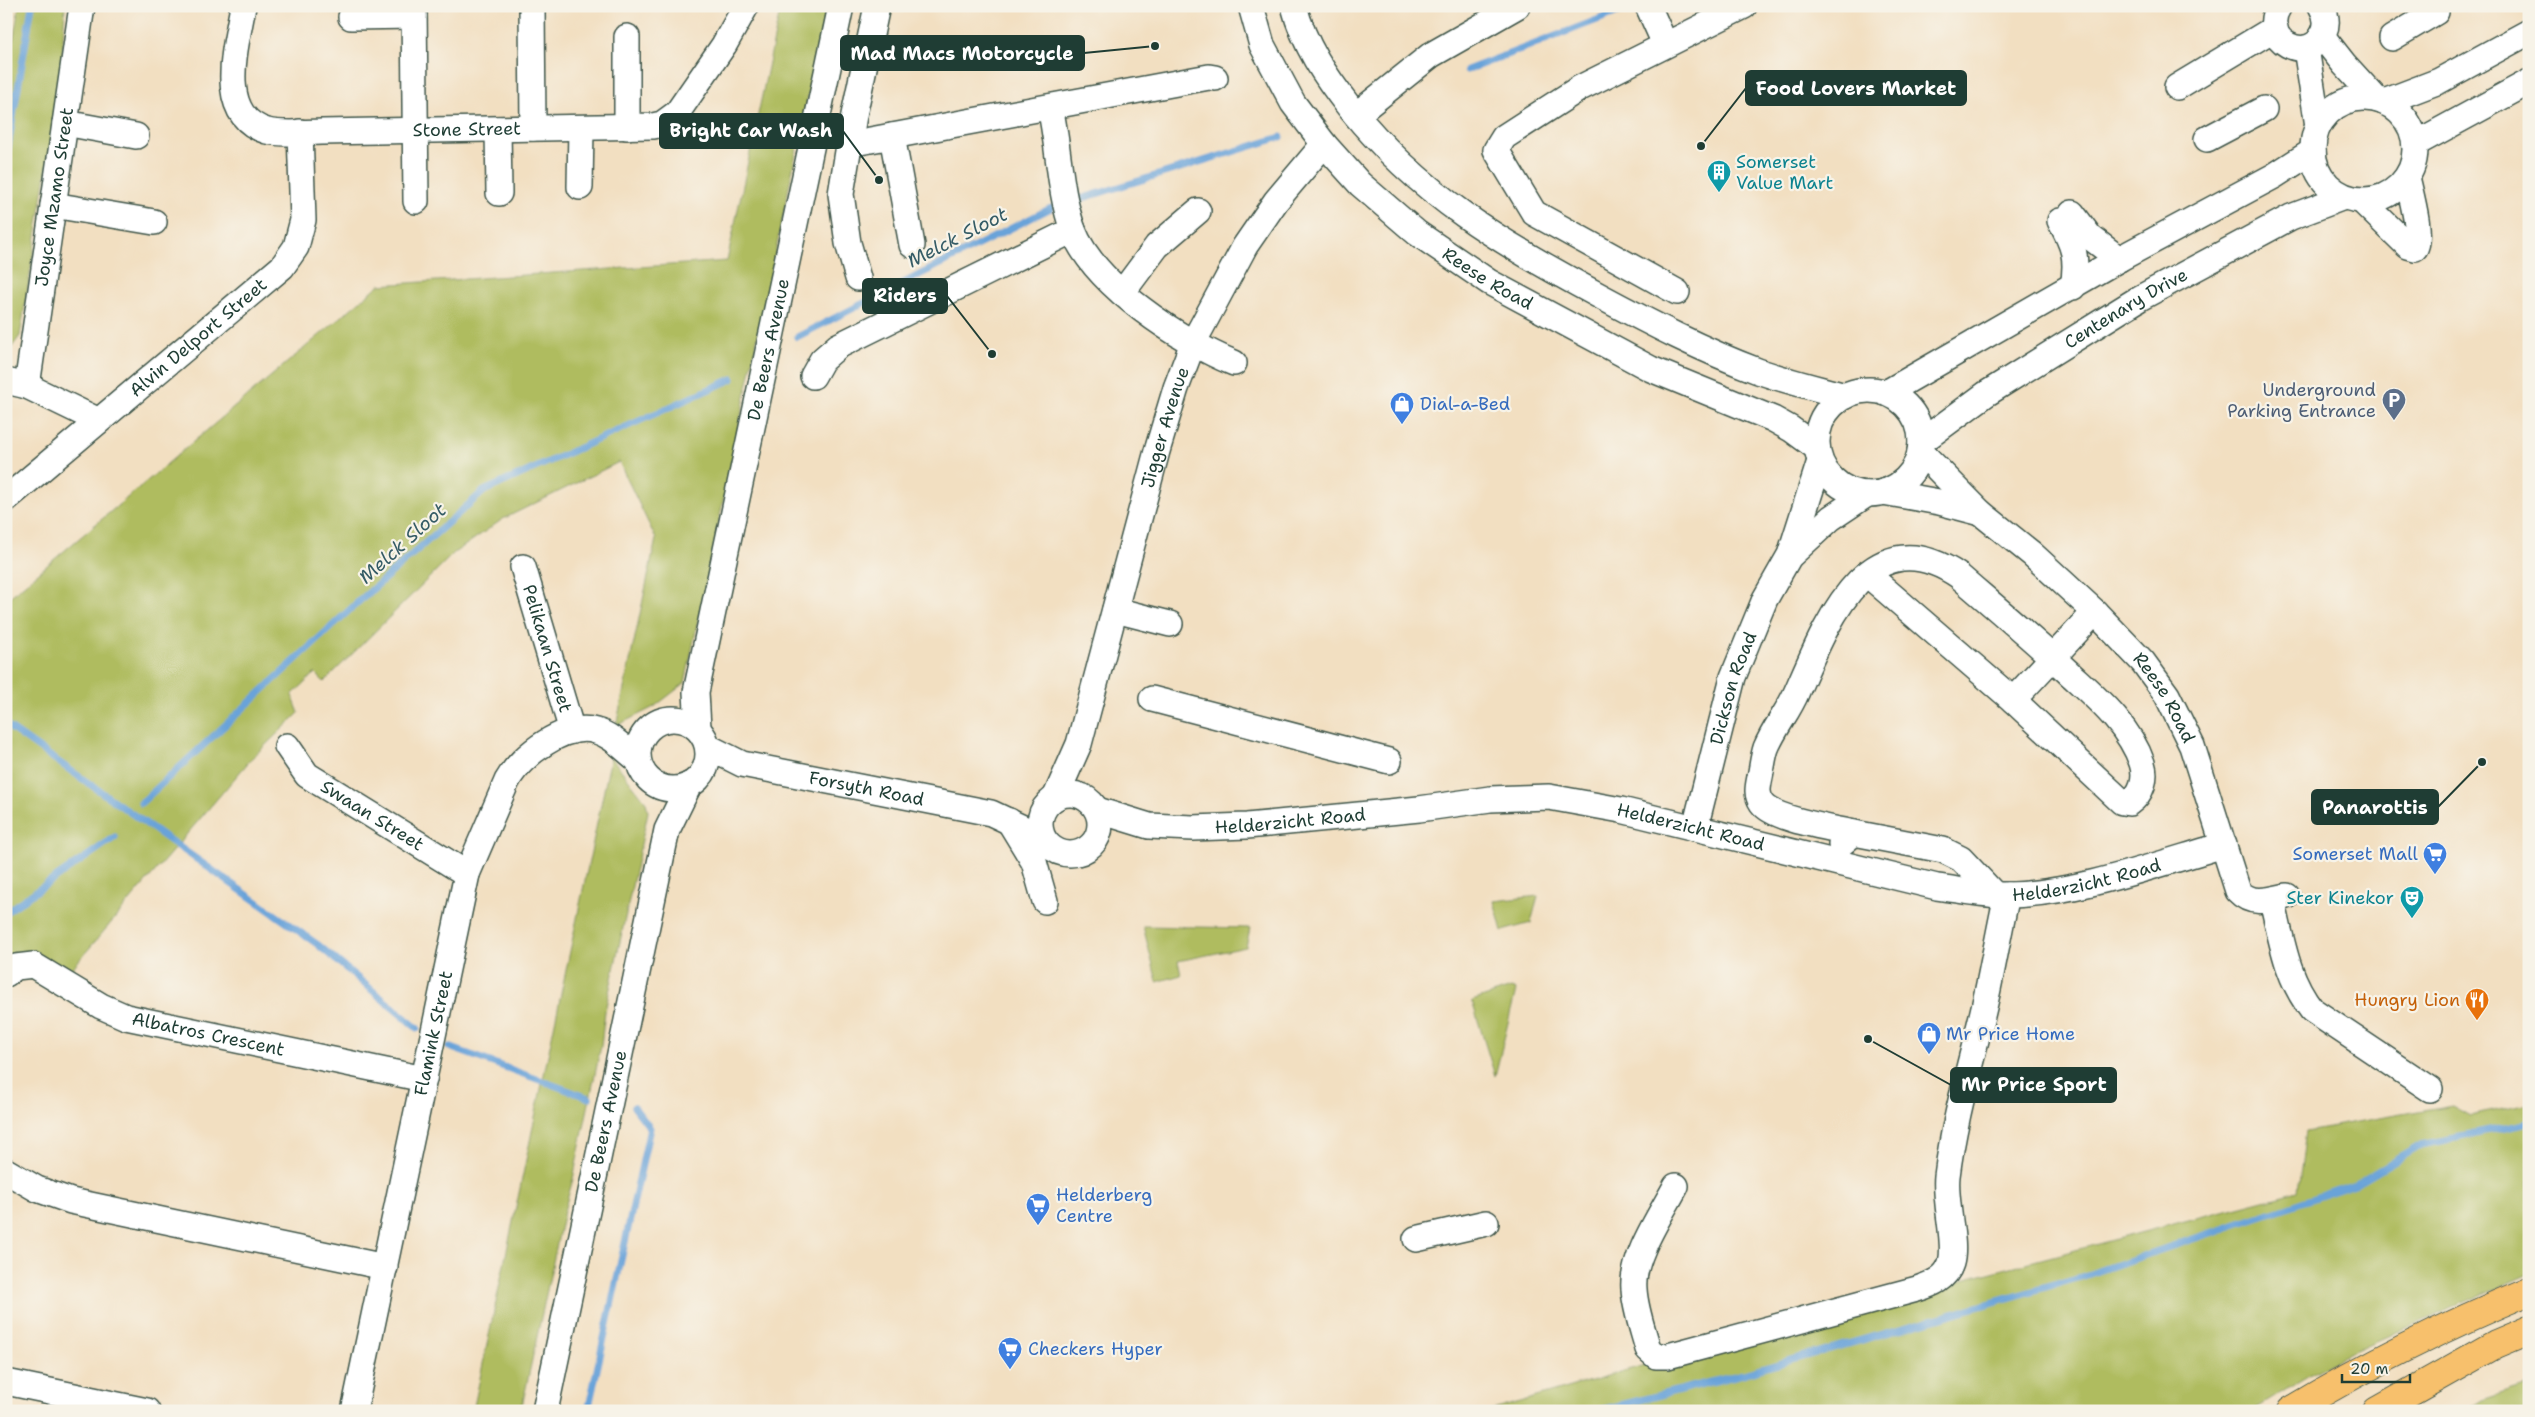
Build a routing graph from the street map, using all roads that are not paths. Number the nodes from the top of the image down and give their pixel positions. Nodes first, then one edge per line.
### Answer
1 (82, 6) edge
2 (243, 6) edge
3 (532, 6) edge
4 (746, 6) edge
5 (841, 6) edge
6 (877, 6) edge
7 (1250, 6) edge
8 (1294, 6) edge
9 (1517, 6) edge
10 (1648, 6) edge
11 (1744, 6) edge
12 (2324, 7) edge
13 (414, 11) edge
14 (2436, 12) dead end
15 (351, 17) dead end
16 (2277, 17) edge
17 (2529, 32) edge
18 (627, 37) dead end
19 (2392, 38) dead end
20 (2314, 42) junction
21 (1665, 44) junction
22 (1215, 78) dead end
23 (2529, 82) edge
24 (2177, 87) dead end
25 (2380, 100) junction
26 (1050, 107) junction
27 (2264, 109) dead end
28 (1356, 115) junction
29 (65, 124) junction
30 (2318, 126) junction
31 (628, 127) junction
32 (533, 128) junction
33 (580, 128) junction
34 (498, 129) junction
35 (415, 130) junction
36 (300, 132) junction
37 (136, 136) dead end
38 (892, 136) junction
39 (2207, 139) dead end
40 (849, 144) junction
41 (1324, 144) junction
42 (2415, 144) junction
43 (2313, 151) junction
44 (2407, 177) junction
45 (580, 187) dead end
46 (499, 194) dead end
47 (2353, 199) junction
48 (416, 201) dead end
49 (53, 205) junction
50 (1198, 211) dead end
51 (154, 222) dead end
52 (1074, 230) junction
53 (912, 245) dead end
54 (2119, 259) junction
55 (858, 278) dead end
56 (2073, 287) junction
57 (1677, 292) dead end
58 (1122, 293) junction
59 (1193, 343) junction
60 (1234, 363) dead end
61 (813, 376) dead end
62 (17, 383) edge
63 (1886, 393) junction
64 (1845, 396) junction
65 (97, 420) junction
66 (1920, 447) junction
67 (1819, 455) junction
68 (1875, 493) junction
69 (6, 499) edge
70 (1981, 513) junction
71 (1790, 555) junction
72 (523, 567) dead end
73 (1867, 574) junction
74 (1115, 610) junction
75 (2095, 612) junction
76 (1170, 624) dead end
77 (2052, 658) junction
78 (1152, 699) dead end
79 (2013, 700) junction
80 (647, 729) junction
81 (572, 731) junction
82 (608, 736) junction
83 (1079, 744) junction
84 (287, 746) dead end
85 (695, 750) junction
86 (638, 760) junction
87 (1389, 761) dead end
88 (657, 786) junction
89 (1050, 802) junction
90 (1090, 803) junction
91 (1000, 817) junction
92 (1149, 826) junction
93 (1695, 828) junction
94 (667, 830) junction
95 (1854, 833) junction
96 (1042, 837) junction
97 (1097, 838) junction
98 (2224, 845) junction
99 (1822, 860) junction
100 (468, 874) junction
101 (2001, 895) junction
102 (1045, 902) dead end
103 (6, 974) edge
104 (424, 1080) junction
105 (2430, 1089) dead end
106 (6, 1171) edge
107 (1676, 1186) dead end
108 (1486, 1223) dead end
109 (1416, 1238) dead end
110 (384, 1267) junction
111 (2529, 1291) edge
112 (2529, 1330) edge
113 (6, 1382) edge
114 (147, 1411) edge
115 (354, 1411) edge
116 (545, 1411) edge
117 (2291, 1411) edge
118 (2377, 1411) edge

1 - 29 street, Joyce Mzamo Street
2 - 36 street, Stone Street
3 - 32 street
4 - 31 street, Stone Street
5 - 85 street, De Beers Avenue
6 - 40 street
7 - 41 street, Reese Road
8 - 28 street
9 - 28 street
10 - 21 street
11 - 21 street
12 - 20 street
13 - 15 street
13 - 35 street
14 - 19 street
16 - 20 street
16 - 24 street
17 - 25 street
18 - 31 street
20 - 25 street
20 - 30 street
21 - 57 street
22 - 26 street
23 - 42 street
25 - 30 street
25 - 42 street
26 - 38 street
26 - 52 street
27 - 39 street
28 - 64 street
29 - 37 street
29 - 49 street, Joyce Mzamo Street
30 - 43 street
31 - 33 street, Stone Street
32 - 33 street, Stone Street
32 - 34 street, Stone Street
33 - 45 street
34 - 35 street, Stone Street
34 - 46 street
35 - 36 street, Stone Street
35 - 48 street
36 - 65 street, Alvin Delport Street
38 - 40 street
38 - 53 street
40 - 55 street
41 - 59 street, Jigger Avenue
41 - 67 street, Reese Road
42 - 44 street
43 - 47 street
43 - 54 street
44 - 47 street
44 - 47 street
47 - 66 street, Centenary Drive
49 - 51 street
49 - 62 street, Joyce Mzamo Street
50 - 58 street
52 - 58 street
52 - 61 street
54 - 56 street
54 - 56 street
56 - 63 street
58 - 59 street
59 - 60 street
59 - 74 street, Jigger Avenue
62 - 65 street
63 - 64 street
63 - 66 street
64 - 67 street
65 - 69 street, Alvin Delport Street
66 - 68 street
66 - 70 street, Reese Road
67 - 68 street
67 - 71 street, Dickson Road
68 - 70 street, Reese Road
68 - 71 street, Dickson Road
70 - 75 street, Reese Road
71 - 93 street, Dickson Road
72 - 81 street, Pelikaan Street
73 - 77 street
73 - 79 street
73 - 95 street
74 - 76 street
74 - 83 street, Jigger Avenue
75 - 77 street
75 - 98 street, Reese Road
77 - 79 street
77 - 79 street
78 - 87 street
80 - 82 street
80 - 85 street
80 - 86 street
81 - 82 street
81 - 100 street, Flamink Street
82 - 86 street
83 - 89 street, Jigger Avenue
83 - 90 street, Jigger Avenue
84 - 100 street, Swaan Street
85 - 88 street
85 - 91 street, Forsyth Road
85 - 94 street, De Beers Avenue
86 - 88 street
88 - 94 street, De Beers Avenue
89 - 90 street
89 - 91 street, Forsyth Road
89 - 96 street
90 - 92 street, Helderzicht Road
90 - 97 street
91 - 96 street, Forsyth Road
91 - 102 street
92 - 93 street, Helderzicht Road
92 - 97 street, Helderzicht Road
93 - 99 street, Helderzicht Road
94 - 116 street, De Beers Avenue
95 - 99 street
95 - 101 street
96 - 97 street
98 - 101 street, Helderzicht Road
98 - 105 street, Reese Road
99 - 101 street, Helderzicht Road
100 - 104 street, Flamink Street
101 - 107 street
103 - 104 street, Albatros Crescent
104 - 110 street, Flamink Street
106 - 110 street
108 - 109 street
110 - 115 street, Flamink Street
111 - 117 highway
112 - 118 highway
113 - 114 street

